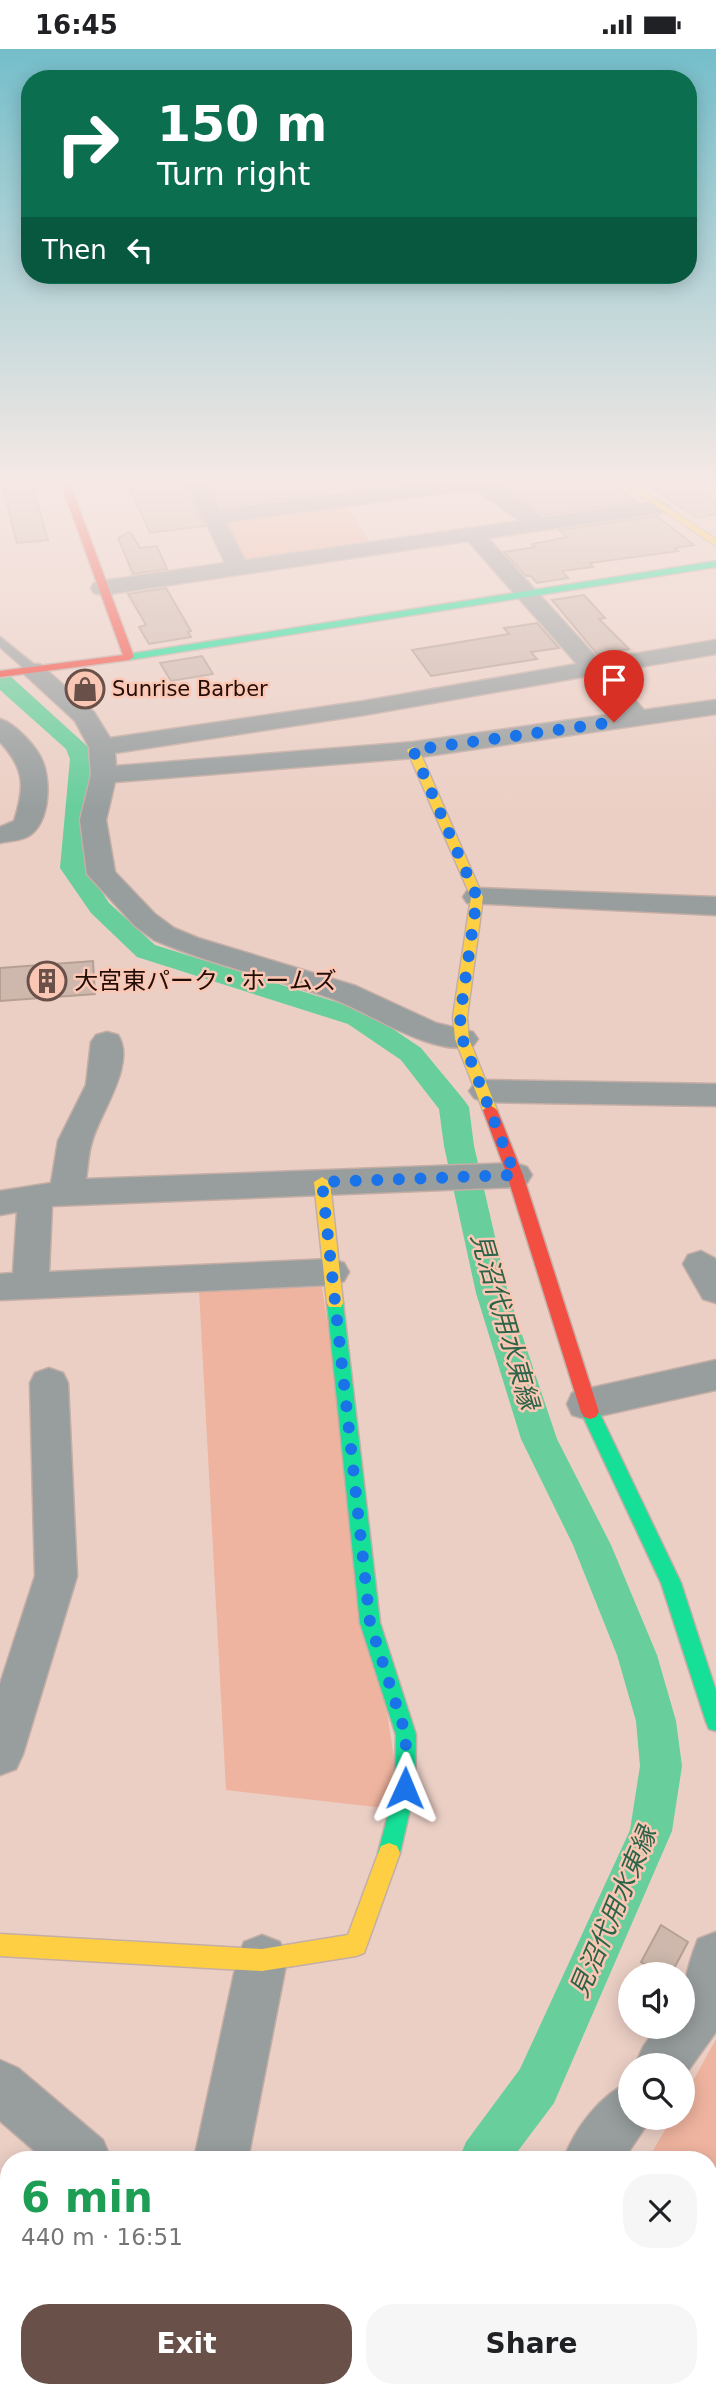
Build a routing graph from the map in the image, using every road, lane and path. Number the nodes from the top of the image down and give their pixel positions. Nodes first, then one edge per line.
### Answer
1 (103, 591) edge
2 (523, 591) edge
3 (548, 591) edge
4 (526, 594) junction
5 (0, 641) edge
6 (716, 647) edge
7 (129, 657) junction
8 (592, 667) junction
9 (26, 670) junction
10 (0, 674) edge
11 (716, 707) edge
12 (639, 719) junction
13 (1, 730) edge
14 (102, 747) junction
15 (413, 750) junction
16 (104, 775) junction
17 (0, 835) edge
18 (477, 897) junction
19 (716, 906) edge
20 (462, 1038) junction
21 (107, 1042) dead end
22 (485, 1091) junction
23 (716, 1095) edge
24 (505, 1176) junction
25 (322, 1182) junction
26 (51, 1195) junction
27 (0, 1203) edge
28 (331, 1272) junction
29 (15, 1287) edge
30 (716, 1375) edge
31 (49, 1383) dead end
32 (586, 1404) junction
33 (716, 1722) edge
34 (0, 1754) edge
35 (0, 1945) edge
36 (716, 1957) edge
37 (262, 1960) junction
38 (670, 2053) edge
39 (0, 2086) edge
40 (618, 2124) edge
41 (75, 2151) edge
42 (223, 2151) edge
43 (597, 2151) edge

1 - 7 street
2 - 4 street
3 - 4 street
4 - 7 street
4 - 8 street
5 - 9 lane
6 - 8 street
7 - 9 street
8 - 12 street
8 - 14 street
9 - 10 street
9 - 14 street
11 - 12 street
12 - 15 street
13 - 17 street
14 - 16 street
15 - 16 street
15 - 18 street
16 - 20 street
18 - 19 street
18 - 20 street
20 - 22 street
21 - 26 street
22 - 23 street
22 - 24 street
24 - 25 street
24 - 32 street
25 - 26 street
25 - 28 street
26 - 27 street
26 - 29 street
28 - 29 street
28 - 37 street
30 - 32 street
31 - 34 street
32 - 33 street
35 - 37 street
36 - 38 street
37 - 42 street
39 - 41 street
40 - 43 street

